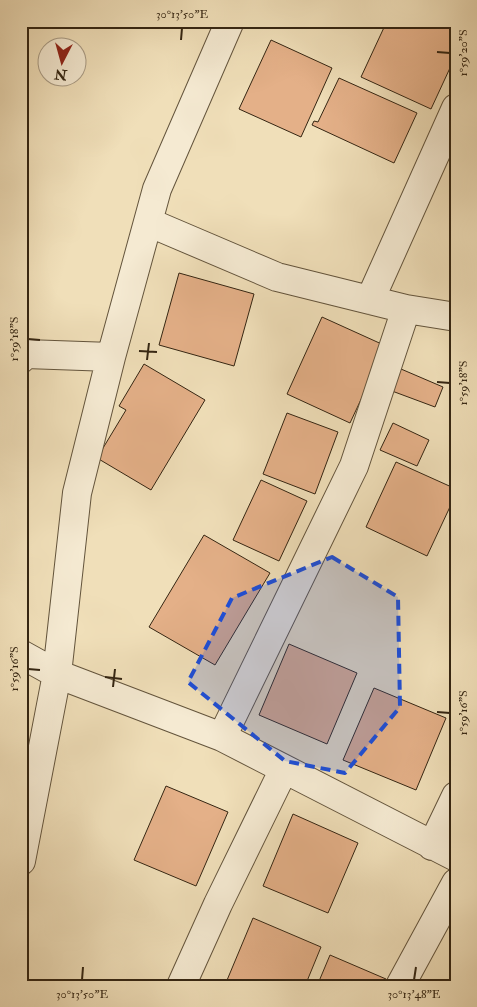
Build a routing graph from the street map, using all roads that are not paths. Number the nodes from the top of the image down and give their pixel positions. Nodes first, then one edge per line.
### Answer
1 (230, 21) edge
2 (456, 108) edge
3 (148, 222) junction
4 (370, 300) junction
5 (406, 309) junction
6 (456, 317) edge
7 (111, 357) junction
8 (21, 358) edge
9 (21, 654) edge
10 (56, 674) junction
11 (222, 737) junction
12 (284, 769) junction
13 (456, 796) edge
14 (444, 851) edge
15 (21, 861) edge
16 (456, 883) edge
17 (181, 986) edge
18 (400, 986) edge

1 - 3 street
2 - 4 street
3 - 4 street
3 - 7 street
4 - 5 street
5 - 6 street
5 - 11 street
7 - 8 street
7 - 10 street
9 - 10 street
10 - 11 street
10 - 15 street
11 - 12 street
12 - 14 street
12 - 17 street
13 - 14 street
16 - 18 street

